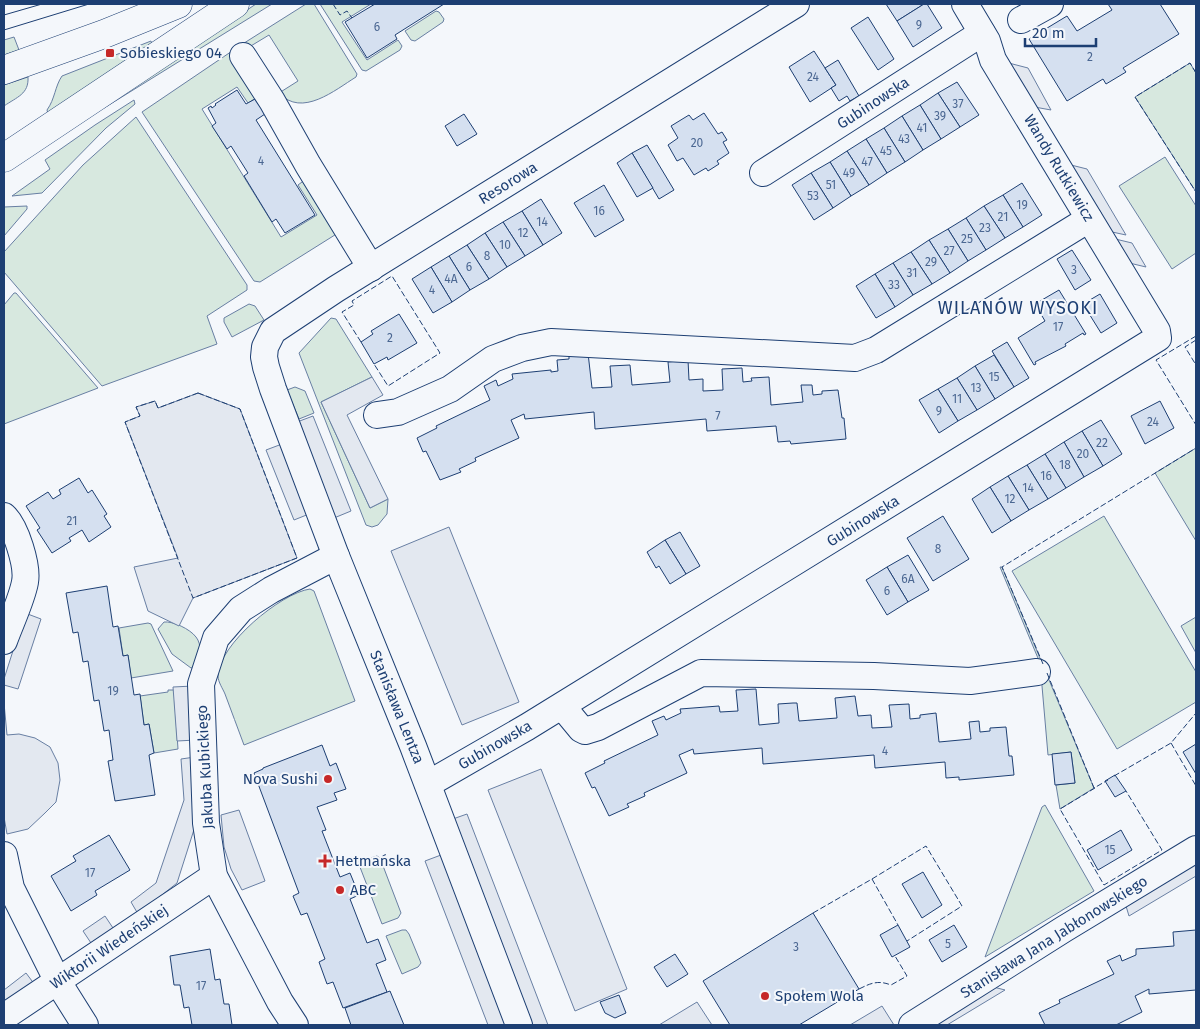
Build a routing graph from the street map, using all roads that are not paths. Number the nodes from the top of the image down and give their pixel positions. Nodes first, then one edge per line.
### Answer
1 (178, 4) edge
2 (235, 4) edge
3 (796, 4) edge
4 (965, 4) edge
5 (1050, 4) edge
6 (1021, 20) dead end
7 (982, 33) junction
8 (243, 56) dead end
9 (4, 70) edge
10 (4, 158) edge
11 (763, 173) dead end
12 (1089, 219) junction
13 (371, 268) junction
14 (1157, 331) joint
15 (272, 389) joint
16 (377, 415) dead end
17 (4, 516) edge
18 (336, 556) junction
19 (4, 641) edge
20 (1037, 672) dead end
21 (562, 706) junction
22 (428, 784) junction
23 (1196, 849) edge
24 (4, 855) edge
25 (214, 876) junction
26 (58, 982) junction
27 (4, 1017) edge
28 (86, 1025) edge
29 (295, 1025) edge
30 (519, 1025) edge
31 (912, 1025) edge

1 - 9 main road
2 - 10 main road
3 - 13 street, Resorowa
4 - 7 street, Wandy Rutkiewicz
5 - 6 street
7 - 11 street, Gubinowska
7 - 12 street, Wandy Rutkiewicz
8 - 13 street
12 - 14 street, Wandy Rutkiewicz
12 - 16 street
13 - 15 street, Resorowa
14 - 21 street, Gubinowska
15 - 18 street, Stanisława Lentza
17 - 19 street
18 - 22 street, Stanisława Lentza
18 - 25 street, Jakuba Kubickiego
20 - 21 street
21 - 22 street, Gubinowska
22 - 30 street, Stanisława Lentza
23 - 31 street, Stanisława Jana Jabłonowskiego
24 - 26 street
25 - 26 street, Wiktorii Wiedeńskiej
25 - 29 street, Jakuba Kubickiego
26 - 27 street, Wiktorii Wiedeńskiej
26 - 28 street

